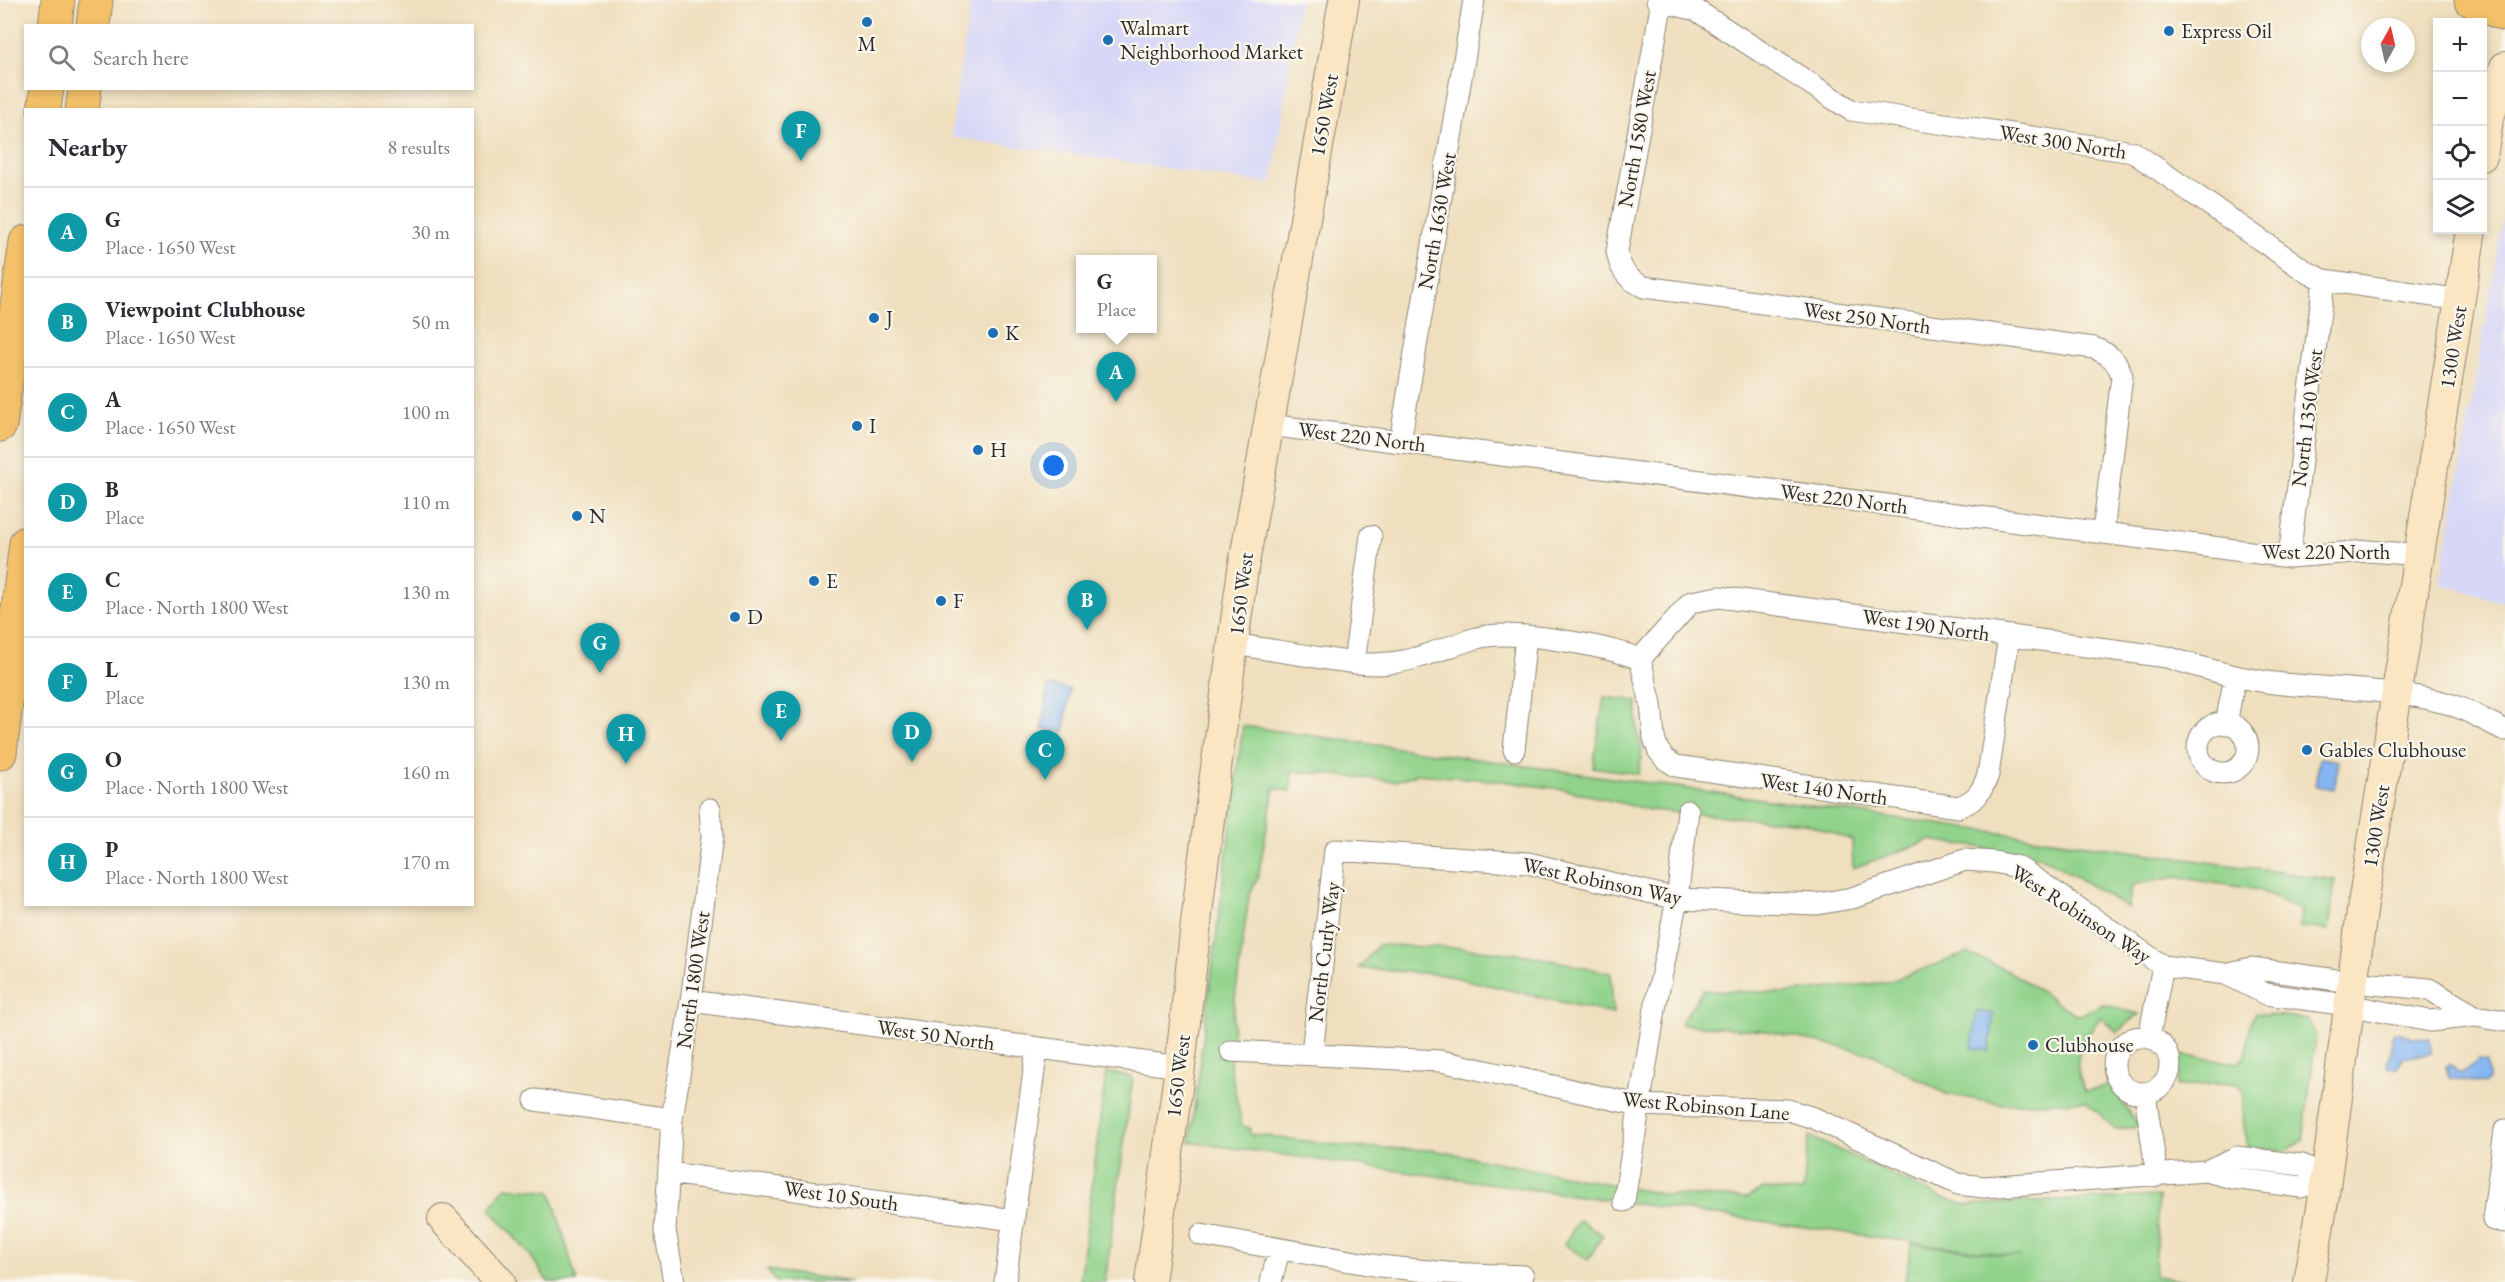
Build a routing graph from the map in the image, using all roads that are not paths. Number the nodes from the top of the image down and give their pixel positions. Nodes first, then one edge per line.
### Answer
1 (58, 0) edge
2 (96, 0) edge
3 (1344, 0) edge
4 (1474, 0) edge
5 (1659, 0) edge
6 (2471, 0) edge
7 (2505, 15) edge
8 (55, 24) edge
9 (93, 24) edge
10 (2505, 67) edge
11 (47, 90) edge
12 (85, 90) edge
13 (44, 108) edge
14 (82, 108) edge
15 (2487, 127) edge
16 (2470, 234) edge
17 (24, 256) edge
18 (1625, 275) joint
19 (2324, 280) junction
20 (2461, 300) junction
21 (0, 425) edge
22 (1269, 425) junction
23 (1400, 442) junction
24 (2103, 532) junction
25 (1371, 536) dead end
26 (2420, 555) junction
27 (2289, 557) junction
28 (24, 559) edge
29 (1526, 636) junction
30 (2008, 636) junction
31 (1234, 644) junction
32 (1640, 658) junction
33 (1354, 663) junction
34 (2235, 677) junction
35 (2398, 694) junction
36 (2226, 723) dead end
37 (2505, 729) edge
38 (1514, 750) dead end
39 (0, 753) edge
40 (710, 808) dead end
41 (1688, 811) dead end
42 (1335, 850) joint
43 (1677, 899) junction
44 (2163, 966) junction
45 (2349, 994) junction
46 (691, 1001) junction
47 (2475, 1016) junction
48 (2505, 1021) edge
49 (2149, 1037) junction
50 (1037, 1049) junction
51 (1231, 1051) dead end
52 (1312, 1053) junction
53 (1180, 1067) junction
54 (2145, 1094) junction
55 (535, 1100) dead end
56 (1640, 1105) junction
57 (672, 1119) junction
58 (2505, 1130) edge
59 (669, 1173) junction
60 (2157, 1176) junction
61 (2327, 1176) junction
62 (1624, 1201) dead end
63 (443, 1219) dead end
64 (1014, 1220) junction
65 (2499, 1221) edge
66 (1201, 1235) dead end
67 (1279, 1250) junction
68 (1523, 1276) dead end
69 (1447, 1278) edge
70 (500, 1282) edge
71 (674, 1282) edge
72 (1005, 1282) edge
73 (1150, 1282) edge
74 (1271, 1282) edge
75 (2309, 1282) edge

1 - 8 main road
2 - 9 main road
3 - 22 street, 1650 West
4 - 23 street, North 1630 West
5 - 18 street, North 1580 West
5 - 19 street, West 300 North
6 - 7 main road
10 - 15 street
11 - 13 main road
12 - 14 main road
16 - 20 street, 1300 West
17 - 21 main road
18 - 24 street, West 250 North
19 - 20 street, West 300 North
19 - 27 street, North 1350 West
20 - 26 street, 1300 West
22 - 23 street, West 220 North
22 - 31 street, 1650 West
23 - 24 street, West 220 North
24 - 27 street, West 220 North
25 - 33 street
26 - 27 street, West 220 North
26 - 35 street, 1300 West
28 - 39 main road
29 - 32 street
29 - 33 street
29 - 38 street
30 - 32 street, West 190 North
30 - 32 street, West 140 North
30 - 34 street, West 190 North
31 - 33 street
31 - 53 street, 1650 West
34 - 35 street, West 190 North
34 - 36 street
35 - 37 street, West 190 North
35 - 45 street, 1300 West
40 - 46 street, North 1800 West
41 - 43 street
42 - 43 street, West Robinson Way
42 - 52 street, North Curly Way
43 - 44 street, West Robinson Way
43 - 56 street
44 - 45 street, West Robinson Way
44 - 49 street
45 - 47 street
45 - 47 street
45 - 61 street, 1300 West
46 - 50 street, West 50 North
46 - 57 street, North 1800 West
47 - 48 street
49 - 54 street
49 - 54 street
50 - 53 street, West 50 North
50 - 64 street
51 - 52 street, West Robinson Lane
52 - 56 street, West Robinson Lane
53 - 73 street, 1650 West
54 - 60 street
55 - 57 street
56 - 60 street, West Robinson Lane
56 - 62 street
57 - 59 street, North 1800 West
58 - 65 street
59 - 64 street, West 10 South
59 - 71 street, North 1800 West
60 - 61 street, West Robinson Lane
61 - 75 street, 1300 West
63 - 70 street
64 - 72 street
66 - 67 street
67 - 69 street
67 - 74 street
68 - 69 street

